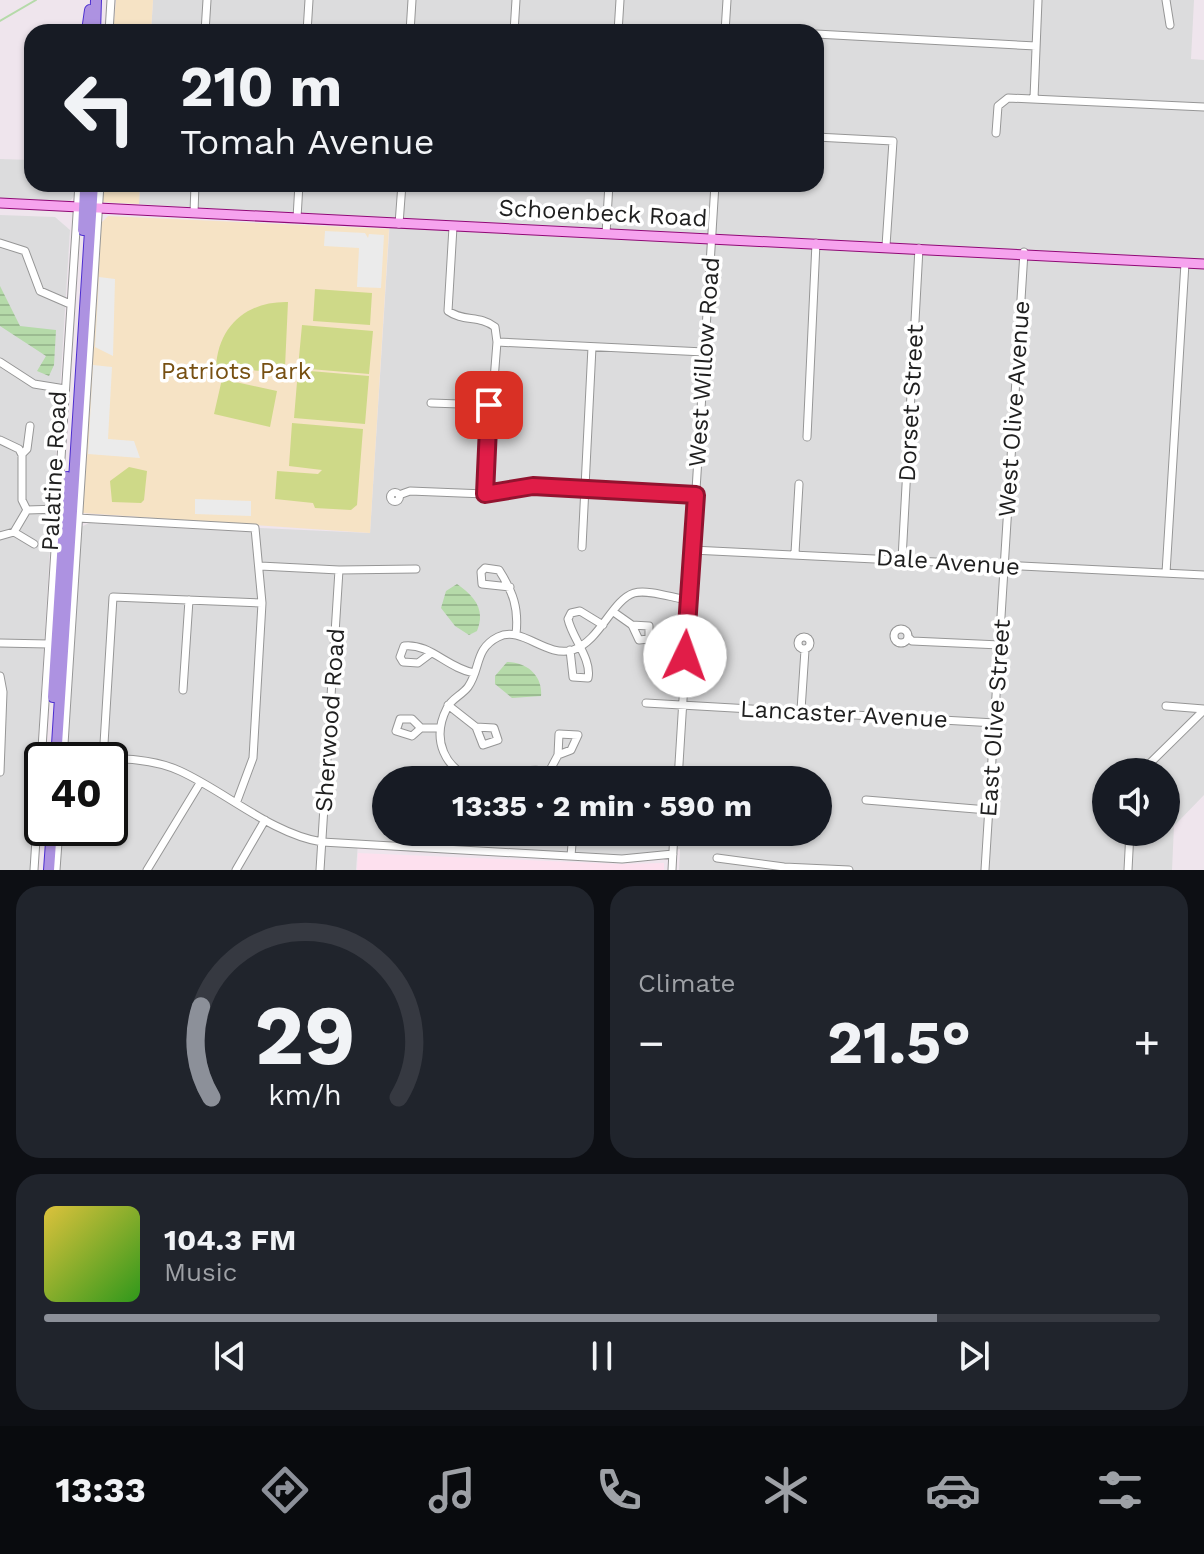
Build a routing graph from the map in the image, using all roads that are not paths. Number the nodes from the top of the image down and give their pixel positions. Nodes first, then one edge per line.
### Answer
1 (94, 0) edge
2 (111, 0) edge
3 (207, 0) edge
4 (309, 0) edge
5 (412, 0) edge
6 (516, 0) edge
7 (620, 0) edge
8 (727, 0) edge
9 (1038, 0) edge
10 (1166, 0) edge
11 (89, 24) edge
12 (97, 24) edge
13 (110, 24) edge
14 (206, 24) edge
15 (308, 24) edge
16 (410, 24) edge
17 (514, 24) edge
18 (618, 24) edge
19 (726, 24) edge
20 (1170, 25) dead end
21 (824, 34) edge
22 (1036, 46) junction
23 (1034, 98) junction
24 (1204, 107) edge
25 (996, 133) dead end
26 (824, 137) edge
27 (82, 192) edge
28 (87, 192) edge
29 (91, 192) edge
30 (96, 192) edge
31 (195, 192) edge
32 (299, 192) edge
33 (401, 192) edge
34 (609, 192) edge
35 (714, 192) edge
36 (0, 203) edge
37 (88, 208) junction
38 (194, 213) junction
39 (297, 218) junction
40 (399, 224) junction
41 (453, 227) junction
42 (606, 234) junction
43 (711, 238) junction
44 (0, 243) edge
45 (816, 243) junction
46 (886, 246) junction
47 (919, 248) junction
48 (1024, 252) junction
49 (1185, 263) junction
50 (1204, 264) edge
51 (71, 290) junction
52 (49, 295) junction
53 (70, 304) junction
54 (497, 342) junction
55 (592, 347) junction
56 (704, 352) junction
57 (0, 362) edge
58 (65, 389) junction
59 (431, 403) dead end
60 (489, 405) junction
61 (30, 426) dead end
62 (83, 436) junction
63 (807, 437) dead end
64 (0, 440) edge
65 (22, 454) junction
66 (799, 484) dead end
67 (585, 488) junction
68 (485, 494) junction
69 (399, 495) dead end
70 (696, 495) junction
71 (59, 509) junction
72 (27, 510) junction
73 (78, 518) junction
74 (14, 532) junction
75 (0, 536) edge
76 (34, 544) dead end
77 (582, 547) dead end
78 (692, 550) junction
79 (795, 553) junction
80 (69, 557) junction
81 (902, 559) junction
82 (260, 566) junction
83 (1004, 566) junction
84 (416, 569) dead end
85 (339, 570) junction
86 (1166, 573) junction
87 (1204, 575) edge
88 (510, 587) dead end
89 (189, 600) junction
90 (688, 600) junction
91 (262, 603) junction
92 (615, 613) junction
93 (603, 625) junction
94 (632, 625) dead end
95 (516, 634) junction
96 (908, 637) dead end
97 (0, 643) edge
98 (48, 644) junction
99 (1000, 645) junction
100 (573, 649) junction
101 (805, 650) dead end
102 (430, 654) dead end
103 (474, 673) junction
104 (0, 676) edge
105 (183, 690) dead end
106 (646, 703) dead end
107 (448, 705) junction
108 (682, 705) junction
109 (1166, 706) dead end
110 (1204, 709) edge
111 (801, 710) junction
112 (2, 717) edge
113 (995, 723) junction
114 (476, 727) dead end
115 (421, 728) dead end
116 (439, 728) junction
117 (51, 742) edge
118 (62, 742) edge
119 (62, 742) edge
120 (104, 742) edge
121 (558, 755) dead end
122 (1155, 758) edge
123 (128, 761) edge
124 (451, 766) edge
125 (552, 766) edge
126 (679, 766) edge
127 (0, 772) edge
128 (200, 783) junction
129 (866, 800) dead end
130 (237, 801) junction
131 (988, 810) junction
132 (265, 820) junction
133 (322, 842) junction
134 (44, 846) edge
135 (51, 846) edge
136 (58, 846) edge
137 (572, 846) edge
138 (673, 846) edge
139 (1129, 846) edge
140 (673, 854) junction
141 (571, 856) junction
142 (717, 858) dead end
143 (34, 870) edge
144 (43, 870) edge
145 (49, 870) edge
146 (56, 870) edge
147 (147, 870) edge
148 (236, 870) edge
149 (320, 870) edge
150 (672, 870) edge
151 (849, 870) edge
152 (985, 870) edge
153 (1128, 870) edge

1 - 11 highway
1 - 12 highway
2 - 13 street
3 - 14 street
4 - 15 street
5 - 16 street
6 - 17 street
7 - 18 street
8 - 19 street
9 - 22 street
10 - 20 street
21 - 22 street
22 - 23 street
23 - 24 street
23 - 25 street
26 - 46 street
27 - 37 street
28 - 37 highway, Palatine Road
29 - 37 highway, Palatine Road
30 - 37 street
31 - 38 street
32 - 39 street
33 - 40 street
34 - 42 street
35 - 43 street, West Willow Road
36 - 37 main road, Schoenbeck Road
37 - 38 main road, Schoenbeck Road
37 - 51 street
37 - 62 street
37 - 80 highway, Palatine Road
37 - 117 highway, Palatine Road
38 - 39 main road, Schoenbeck Road
39 - 40 main road, Schoenbeck Road
40 - 41 main road, Schoenbeck Road
41 - 42 main road, Schoenbeck Road
41 - 54 street
42 - 43 main road, Schoenbeck Road
43 - 45 main road, Schoenbeck Road
43 - 56 street, West Willow Road
44 - 52 street
45 - 46 main road, Schoenbeck Road
45 - 63 street
46 - 47 main road, Schoenbeck Road
47 - 48 main road, Schoenbeck Road
47 - 81 street, Dorset Street
48 - 49 main road, Schoenbeck Road
48 - 83 street, West Olive Avenue
49 - 50 main road, Schoenbeck Road
49 - 86 street
51 - 52 street
51 - 53 street
52 - 53 street
53 - 58 street
54 - 55 street
54 - 60 street
55 - 56 street
55 - 67 street
56 - 70 street, West Willow Road
57 - 58 street
58 - 71 street
59 - 60 street
60 - 68 street
61 - 65 street
62 - 73 street
62 - 80 highway
64 - 65 street
65 - 72 street
66 - 79 street
67 - 68 street
67 - 70 street
67 - 77 street
68 - 69 street
70 - 78 street, West Willow Road
71 - 72 street
71 - 98 street
72 - 74 street
73 - 82 street
73 - 119 street
74 - 75 street
74 - 76 street
78 - 79 street, Dale Avenue
78 - 90 street, West Willow Road
79 - 81 street, Dale Avenue
80 - 118 highway, Palatine Road
81 - 83 street, Dale Avenue
82 - 85 street
82 - 91 street
83 - 86 street, Dale Avenue
83 - 99 street, East Olive Street
84 - 85 street
85 - 133 street, Sherwood Road
86 - 87 street, Dale Avenue
88 - 95 street
89 - 91 street
89 - 105 street
89 - 120 street
90 - 92 street
90 - 108 street, West Willow Road
91 - 130 street
92 - 93 street
92 - 94 street
93 - 100 street
93 - 100 street
95 - 100 street
95 - 103 street
96 - 99 street
97 - 98 street
98 - 143 street
99 - 113 street, East Olive Street
101 - 111 street
102 - 103 street
103 - 107 street
104 - 112 street
106 - 108 street, Lancaster Avenue
107 - 114 street
107 - 116 street
108 - 111 street, Lancaster Avenue
108 - 126 street, West Willow Road
109 - 110 street
110 - 122 street
111 - 113 street, Lancaster Avenue
112 - 127 street
113 - 131 street, East Olive Street
115 - 116 street
116 - 124 street
121 - 125 street
123 - 128 street
128 - 130 street
128 - 147 street
129 - 131 street
130 - 132 street
131 - 152 street, East Olive Street
132 - 133 street
132 - 148 street
133 - 141 street
133 - 149 street, Sherwood Road
134 - 144 highway
135 - 145 highway
136 - 146 street
137 - 141 street
138 - 140 street
139 - 153 street
140 - 141 street
140 - 150 street
142 - 151 street

